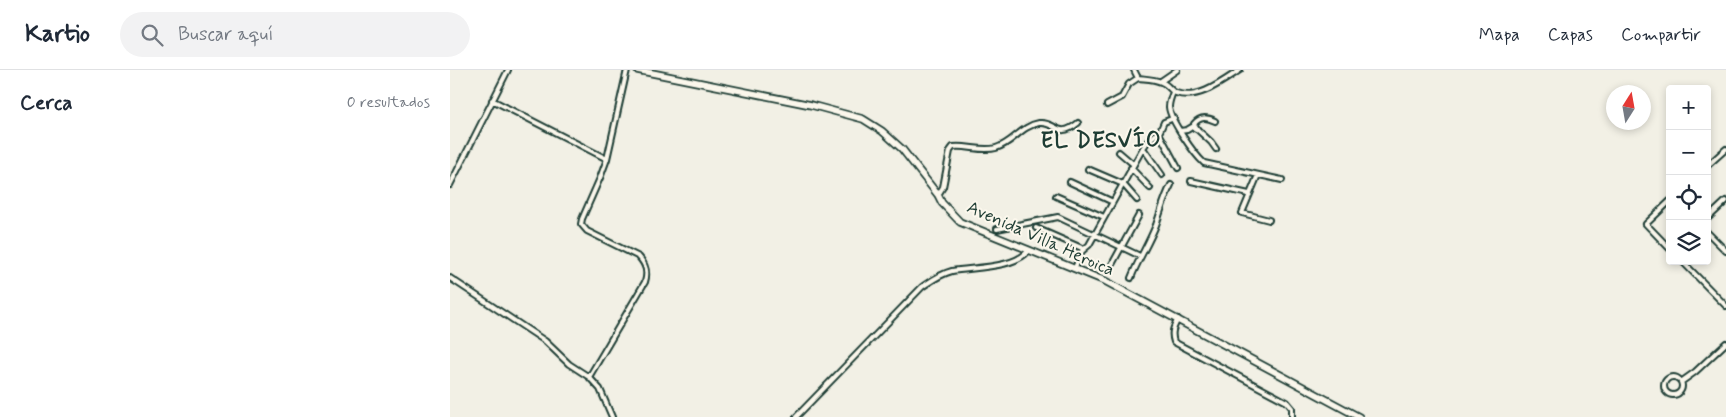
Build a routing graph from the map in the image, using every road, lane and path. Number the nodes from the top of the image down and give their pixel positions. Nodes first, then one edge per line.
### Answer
1 (508, 70) edge
2 (627, 70) edge
3 (637, 70) edge
4 (1134, 70) edge
5 (1177, 70) edge
6 (1240, 70) edge
7 (1138, 78) junction
8 (1160, 81) junction
9 (1173, 92) junction
10 (492, 100) junction
11 (1106, 105) dead end
12 (1174, 118) junction
13 (1216, 121) dead end
14 (1078, 123) dead end
15 (1198, 130) junction
16 (1180, 131) junction
17 (1158, 133) junction
18 (1143, 148) junction
19 (1216, 149) dead end
20 (1726, 149) edge
21 (1119, 152) dead end
22 (606, 159) junction
23 (1711, 162) edge
24 (1132, 166) junction
25 (1178, 168) dead end
26 (1088, 170) dead end
27 (1162, 175) dead end
28 (1258, 175) junction
29 (1282, 180) dead end
30 (1070, 182) dead end
31 (1191, 182) dead end
32 (1123, 184) junction
33 (450, 185) edge
34 (1172, 185) dead end
35 (1150, 188) dead end
36 (1248, 194) junction
37 (938, 195) junction
38 (1056, 196) dead end
39 (1137, 200) dead end
40 (1726, 201) edge
41 (1113, 202) junction
42 (1666, 205) edge
43 (1139, 215) dead end
44 (1711, 215) edge
45 (1104, 217) junction
46 (1269, 220) dead end
47 (1036, 228) dead end
48 (997, 229) dead end
49 (1094, 234) junction
50 (1711, 236) edge
51 (1666, 244) edge
52 (1121, 247) junction
53 (1084, 249) junction
54 (1029, 250) junction
55 (1726, 251) edge
56 (1140, 256) junction
57 (1686, 265) edge
58 (1075, 268) junction
59 (1110, 268) dead end
60 (450, 278) edge
61 (1130, 278) dead end
62 (1726, 306) edge
63 (1178, 320) junction
64 (1726, 343) edge
65 (589, 377) junction
66 (1681, 382) junction
67 (612, 417) edge
68 (796, 417) edge
69 (1292, 417) edge
70 (1359, 417) edge

1 - 10 street
2 - 22 street
3 - 37 main road, Avenida Villa Heroica
4 - 7 street
5 - 8 street
6 - 9 street
7 - 8 street
7 - 11 street
8 - 9 street
9 - 12 street
10 - 22 street
10 - 33 street
12 - 16 street
12 - 17 street
13 - 15 street
14 - 37 street
15 - 16 street
15 - 19 street
16 - 28 street
17 - 18 street
17 - 25 street
18 - 24 street
18 - 27 street
20 - 23 street
21 - 24 street
22 - 65 street
24 - 32 street
24 - 35 street
26 - 32 street
28 - 29 street
28 - 36 street
30 - 41 street
31 - 36 street
32 - 39 street
32 - 41 street
34 - 56 street
36 - 46 street
37 - 54 main road, Avenida Villa Heroica
38 - 45 street
40 - 44 street
41 - 45 street
42 - 51 street
43 - 52 street
45 - 49 street
47 - 53 street
48 - 49 street
49 - 52 street
49 - 53 street
50 - 55 street
52 - 56 street
52 - 59 street
53 - 58 street
54 - 58 main road, Avenida Villa Heroica
54 - 68 street
56 - 61 street
57 - 62 street
58 - 63 main road, Avenida Villa Heroica
60 - 65 street
63 - 69 street
63 - 70 main road, Avenida Villa Heroica
64 - 66 street
65 - 67 street
66 - 66 street

